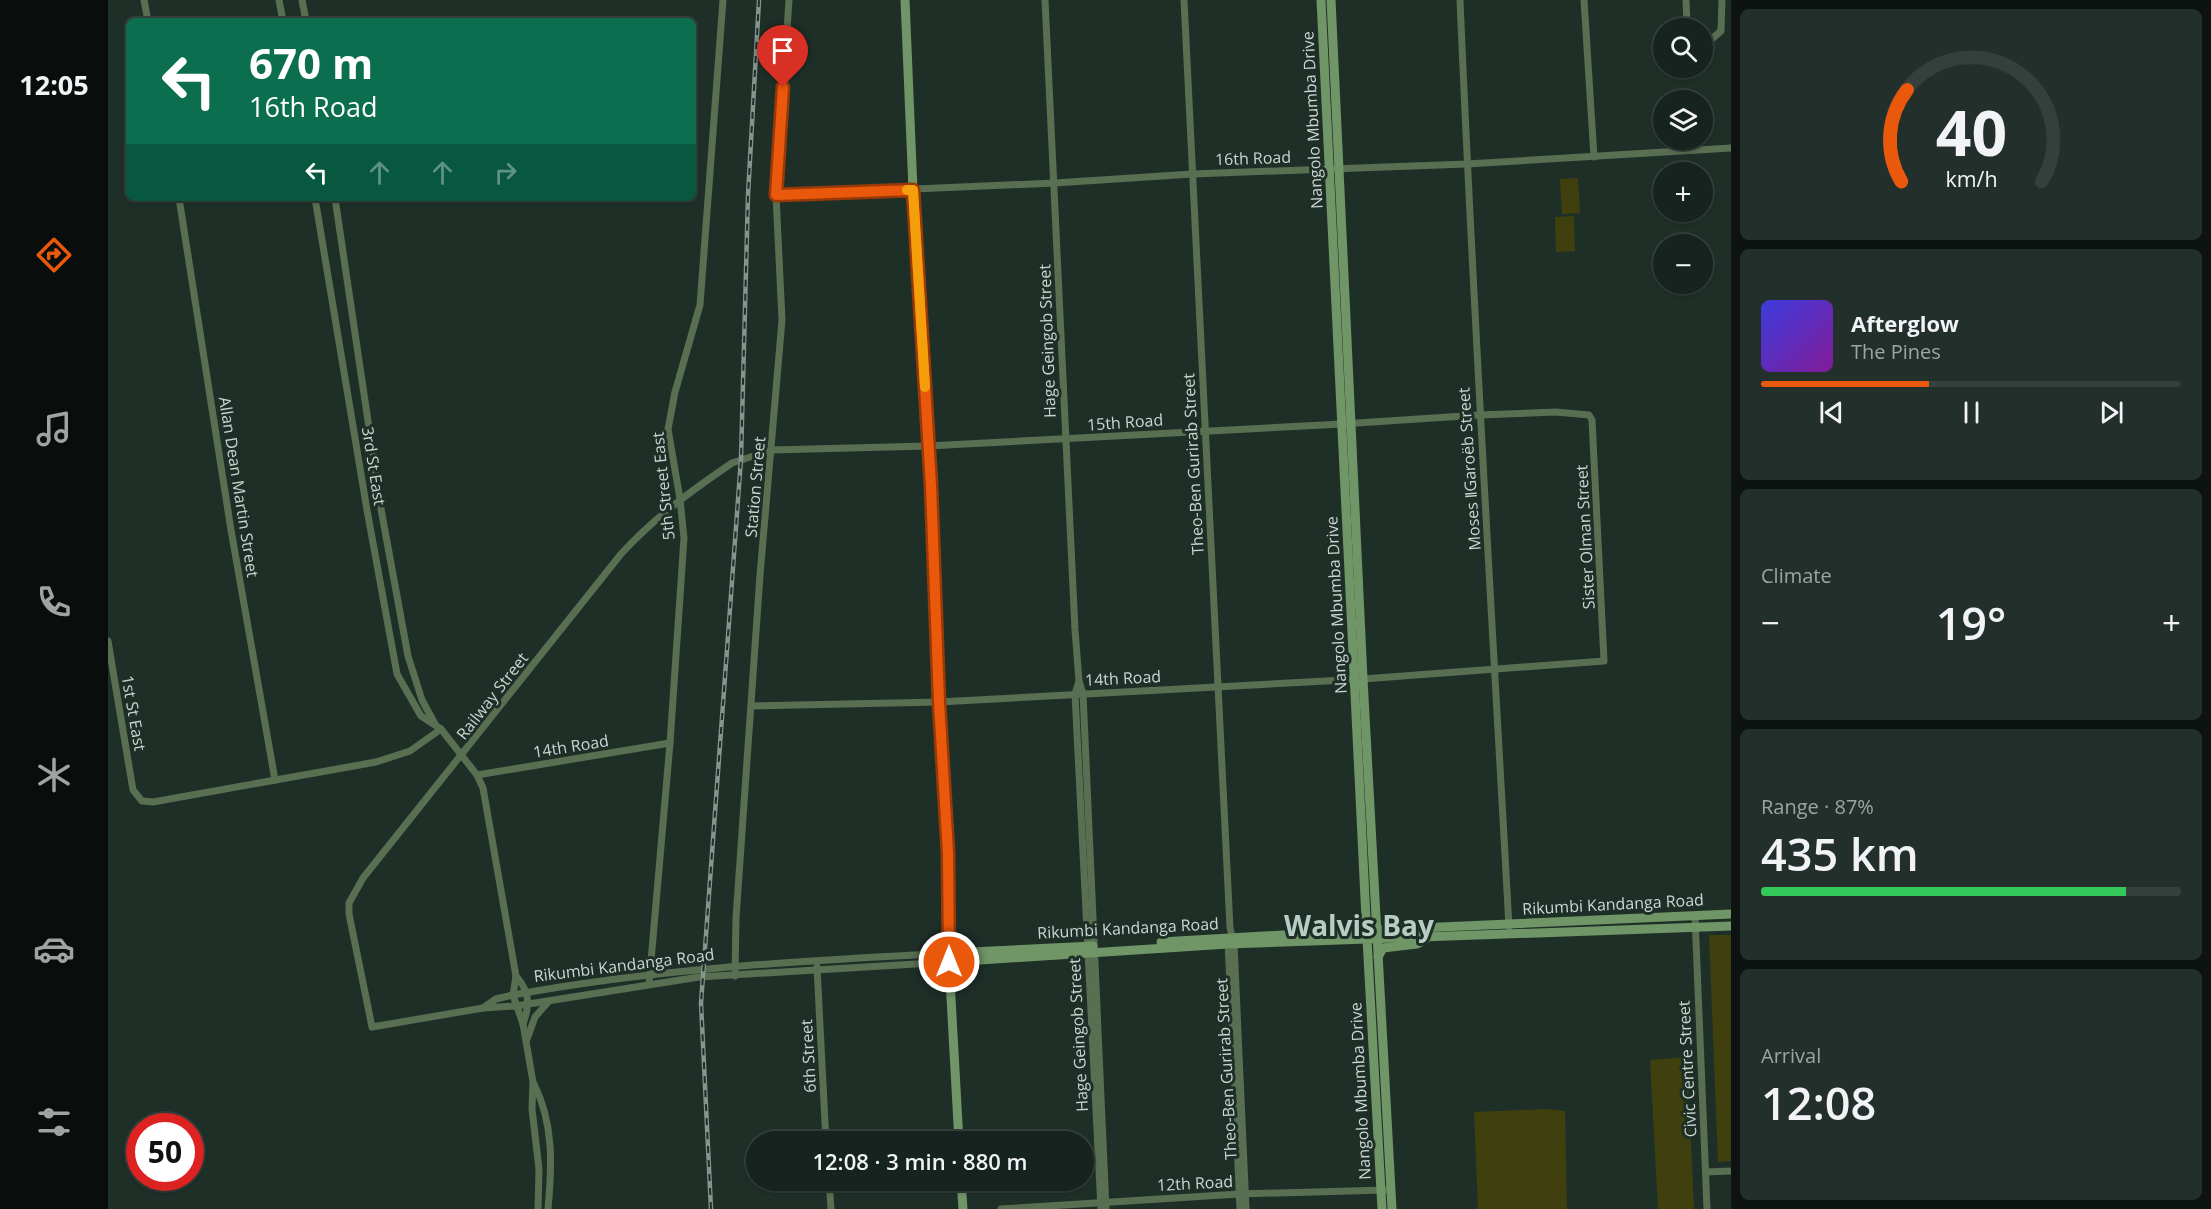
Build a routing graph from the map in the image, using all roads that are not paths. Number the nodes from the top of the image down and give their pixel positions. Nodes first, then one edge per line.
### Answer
1 (144, 0) edge
2 (279, 0) edge
3 (302, 0) edge
4 (723, 0) edge
5 (789, 0) edge
6 (905, 0) edge
7 (1045, 0) edge
8 (1184, 0) edge
9 (1321, 0) edge
10 (1331, 0) edge
11 (1460, 0) edge
12 (1584, 0) edge
13 (1686, 0) edge
14 (1722, 0) edge
15 (147, 18) edge
16 (282, 18) edge
17 (305, 18) edge
18 (1687, 18) edge
19 (1713, 38) edge
20 (1731, 148) edge
21 (1594, 157) junction
22 (1467, 164) junction
23 (1334, 169) junction
24 (1192, 174) junction
25 (1055, 183) junction
26 (913, 190) junction
27 (776, 195) junction
28 (179, 201) edge
29 (316, 201) edge
30 (335, 201) edge
31 (342, 255) junction
32 (326, 259) junction
33 (352, 317) junction
34 (337, 319) junction
35 (1479, 415) junction
36 (1346, 424) junction
37 (1205, 430) junction
38 (1065, 439) junction
39 (928, 446) junction
40 (772, 450) junction
41 (680, 499) junction
42 (108, 641) edge
43 (1496, 670) junction
44 (1359, 680) junction
45 (1217, 687) junction
46 (1079, 694) junction
47 (939, 702) junction
48 (751, 706) junction
49 (438, 727) junction
50 (670, 743) junction
51 (462, 756) junction
52 (477, 775) junction
53 (275, 780) junction
54 (1731, 914) edge
55 (1695, 916) junction
56 (1509, 924) junction
57 (1731, 926) edge
58 (1694, 928) junction
59 (1372, 935) junction
60 (1510, 935) junction
61 (1428, 938) junction
62 (1231, 941) junction
63 (1091, 949) junction
64 (949, 957) junction
65 (1378, 957) junction
66 (817, 960) junction
67 (735, 966) junction
68 (817, 969) junction
69 (650, 973) junction
70 (735, 975) junction
71 (516, 976) junction
72 (649, 984) junction
73 (527, 993) junction
74 (513, 995) junction
75 (549, 1001) junction
76 (529, 1004) junction
77 (516, 1006) junction
78 (483, 1008) junction
79 (523, 1024) junction
80 (372, 1027) joint
81 (526, 1042) junction
82 (533, 1082) junction
83 (825, 1131) edge
84 (958, 1131) edge
85 (1731, 1171) edge
86 (1706, 1172) junction
87 (1386, 1190) junction
88 (830, 1191) edge
89 (962, 1191) edge
90 (1242, 1194) junction
91 (1104, 1205) edge
92 (538, 1209) edge
93 (548, 1209) edge
94 (831, 1209) edge
95 (963, 1209) edge
96 (1001, 1209) edge
97 (1240, 1209) edge
98 (1246, 1209) edge
99 (1382, 1209) edge
100 (1392, 1209) edge
101 (1707, 1209) edge

1 - 15 street
2 - 16 street
3 - 17 street
4 - 41 street, 5th Street East
5 - 27 street, Station Street
6 - 26 main road
7 - 25 street, Hage Geingob Street
8 - 24 street, Theo-Ben Gurirab Street
9 - 23 main road, Nangolo Mbumba Drive
10 - 23 main road, Nangolo Mbumba Drive
11 - 22 street, Moses ǁGaroëb Street
12 - 21 street
13 - 18 street
14 - 19 street
20 - 21 street, 16th Road
21 - 22 street, 16th Road
22 - 23 street, 16th Road
22 - 35 street, Moses ǁGaroëb Street
23 - 24 street, 16th Road
23 - 36 main road, Nangolo Mbumba Drive
24 - 25 street, 16th Road
24 - 37 street, Theo-Ben Gurirab Street
25 - 26 street, 16th Road
25 - 38 street, Hage Geingob Street
26 - 27 street, 16th Road
26 - 39 main road
27 - 40 street, Station Street
28 - 53 street, Allan Dean Martin Street
29 - 32 street, 3rd St East
30 - 31 street, 3rd St East
31 - 32 street
31 - 33 street, 3rd St East
32 - 34 street, 3rd St East
33 - 34 street
33 - 49 street, 3rd St East
34 - 49 street, 3rd St East
35 - 36 street, 15th Road
35 - 43 street, Moses ǁGaroëb Street
35 - 43 street, Sister Olman Street
36 - 37 street, 15th Road
36 - 44 main road, Nangolo Mbumba Drive
37 - 38 street, 15th Road
37 - 45 street, Theo-Ben Gurirab Street
38 - 39 street, 15th Road
38 - 46 street, Hage Geingob Street
39 - 40 street, 15th Road
39 - 47 main road
40 - 41 street, Railway Street
40 - 48 street, Station Street
41 - 50 street, 5th Street East
41 - 51 street, Railway Street
42 - 53 street, 1st St East
43 - 44 street, 14th Road
43 - 56 street, Moses ǁGaroëb Street
44 - 45 street, 14th Road
44 - 59 main road, Nangolo Mbumba Drive
45 - 46 street, 14th Road
45 - 62 street, Theo-Ben Gurirab Street
46 - 47 street, 14th Road
46 - 63 street, Hage Geingob Street
47 - 48 street, 14th Road
47 - 64 main road
48 - 67 street, Station Street
49 - 51 street, 3rd St East
49 - 53 street
50 - 52 street, 14th Road
50 - 69 street, 5th Street East
51 - 52 street, 3rd St East
51 - 80 street, Railway Street
52 - 71 street, 3rd St East
54 - 55 main road, Rikumbi Kandanga Road
55 - 56 main road, Rikumbi Kandanga Road
55 - 58 street, Civic Centre Street
56 - 59 main road, Rikumbi Kandanga Road
56 - 60 street, Moses ǁGaroëb Street
57 - 58 main road, Rikumbi Kandanga Road
58 - 60 main road, Rikumbi Kandanga Road
58 - 86 street, Civic Centre Street
59 - 61 main road, Rikumbi Kandanga Road
59 - 62 main road, Rikumbi Kandanga Road
59 - 65 main road, Nangolo Mbumba Drive
59 - 87 main road, Nangolo Mbumba Drive
60 - 61 main road, Rikumbi Kandanga Road
61 - 65 main road
62 - 63 main road, Rikumbi Kandanga Road
62 - 90 street, Theo-Ben Gurirab Street
63 - 64 main road, Rikumbi Kandanga Road
63 - 91 street, Hage Geingob Street
64 - 66 street, Rikumbi Kandanga Road
64 - 68 street, Rikumbi Kandanga Road
64 - 84 main road
65 - 87 main road, Nangolo Mbumba Drive
66 - 67 street, Rikumbi Kandanga Road
66 - 68 street, 6th Street
67 - 69 street, Rikumbi Kandanga Road
67 - 70 street, Station Street
68 - 70 street, Rikumbi Kandanga Road
68 - 83 street, 6th Street
69 - 72 street, 5th Street East
69 - 73 street, Rikumbi Kandanga Road
70 - 72 street, Rikumbi Kandanga Road
71 - 73 street, 3rd St East
71 - 74 street, 3rd St East
72 - 75 street, Rikumbi Kandanga Road
73 - 74 street, Rikumbi Kandanga Road
73 - 76 street
74 - 77 street
74 - 78 street, Rikumbi Kandanga Road
75 - 76 street, Rikumbi Kandanga Road
75 - 81 street
76 - 77 street, Rikumbi Kandanga Road
76 - 79 street
77 - 78 street, Rikumbi Kandanga Road
77 - 79 street
78 - 80 street, Rikumbi Kandanga Road
79 - 81 street
81 - 82 street
82 - 92 street
82 - 93 street
85 - 86 street
86 - 101 street, Civic Centre Street
87 - 90 street, 12th Road
87 - 99 main road, Nangolo Mbumba Drive
87 - 100 main road, Nangolo Mbumba Drive
88 - 94 street
89 - 95 main road
90 - 91 street, 12th Road
90 - 97 street, Theo-Ben Gurirab Street
90 - 98 street, Theo-Ben Gurirab Street
91 - 96 street, 12th Road

